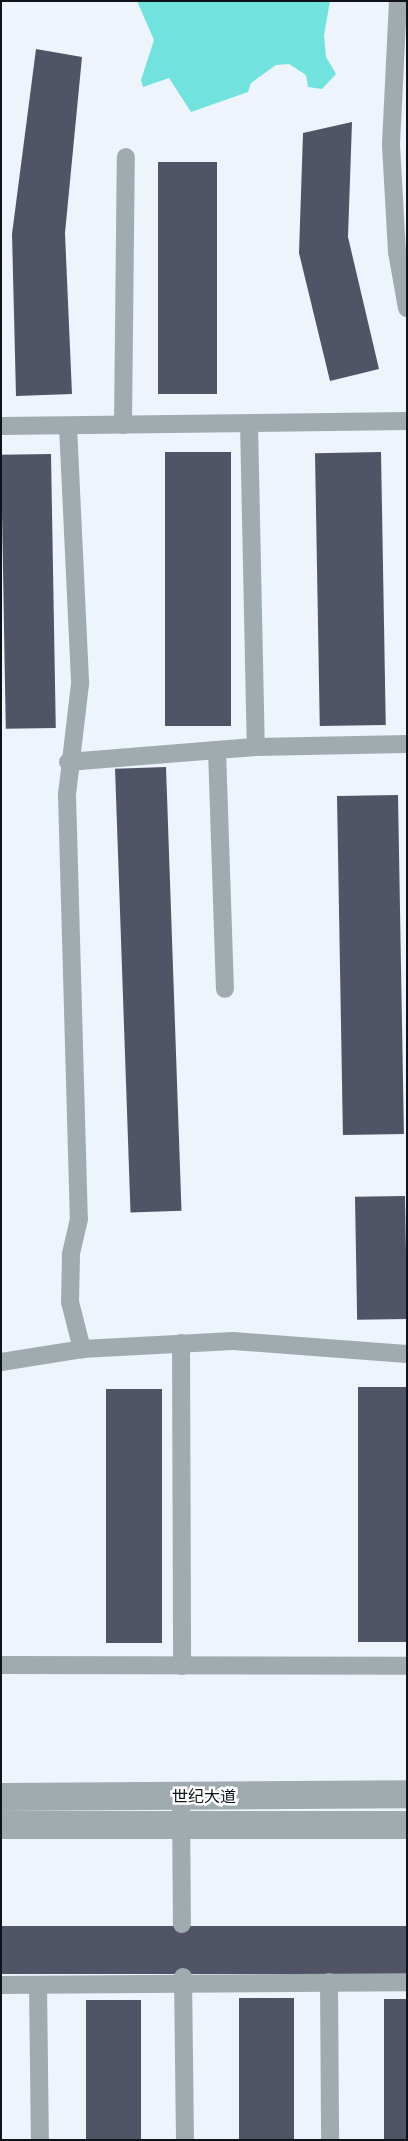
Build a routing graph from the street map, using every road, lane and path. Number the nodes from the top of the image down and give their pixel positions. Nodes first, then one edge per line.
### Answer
1 (398, 1) edge
2 (402, 22) edge
3 (401, 51) edge
4 (126, 157) dead end
5 (407, 308) edge
6 (407, 421) edge
7 (249, 423) junction
8 (123, 425) junction
9 (1, 426) edge
10 (68, 426) junction
11 (407, 744) edge
12 (256, 748) junction
13 (217, 750) junction
14 (68, 762) junction
15 (225, 989) dead end
16 (181, 1342) junction
17 (82, 1349) junction
18 (407, 1354) edge
19 (1, 1362) edge
20 (1, 1665) edge
21 (182, 1666) junction
22 (407, 1666) edge
23 (407, 1794) edge
24 (181, 1796) junction
25 (1, 1797) edge
26 (1, 1825) edge
27 (181, 1825) junction
28 (407, 1825) edge
29 (182, 1924) dead end
30 (183, 1980) junction
31 (329, 1982) junction
32 (407, 1982) edge
33 (1, 1985) edge
34 (38, 1985) junction
35 (40, 2140) edge
36 (185, 2140) edge
37 (330, 2140) edge

1 - 2 lane
2 - 3 lane
3 - 5 lane
4 - 8 lane
6 - 7 lane
7 - 8 lane
7 - 12 lane
8 - 10 lane
9 - 10 lane
10 - 14 lane
11 - 12 lane
12 - 13 lane
13 - 14 lane
13 - 15 lane
14 - 17 lane
16 - 17 lane
16 - 18 lane
16 - 21 lane
17 - 19 lane
20 - 21 lane
21 - 22 lane
23 - 24 street, 世纪大道
24 - 25 street, 世纪大道
24 - 27 lane
26 - 27 street, 世纪大道
27 - 28 street, 世纪大道
27 - 29 lane
30 - 31 lane
30 - 34 lane
30 - 36 lane
31 - 32 lane
31 - 37 lane
33 - 34 lane
34 - 35 lane

